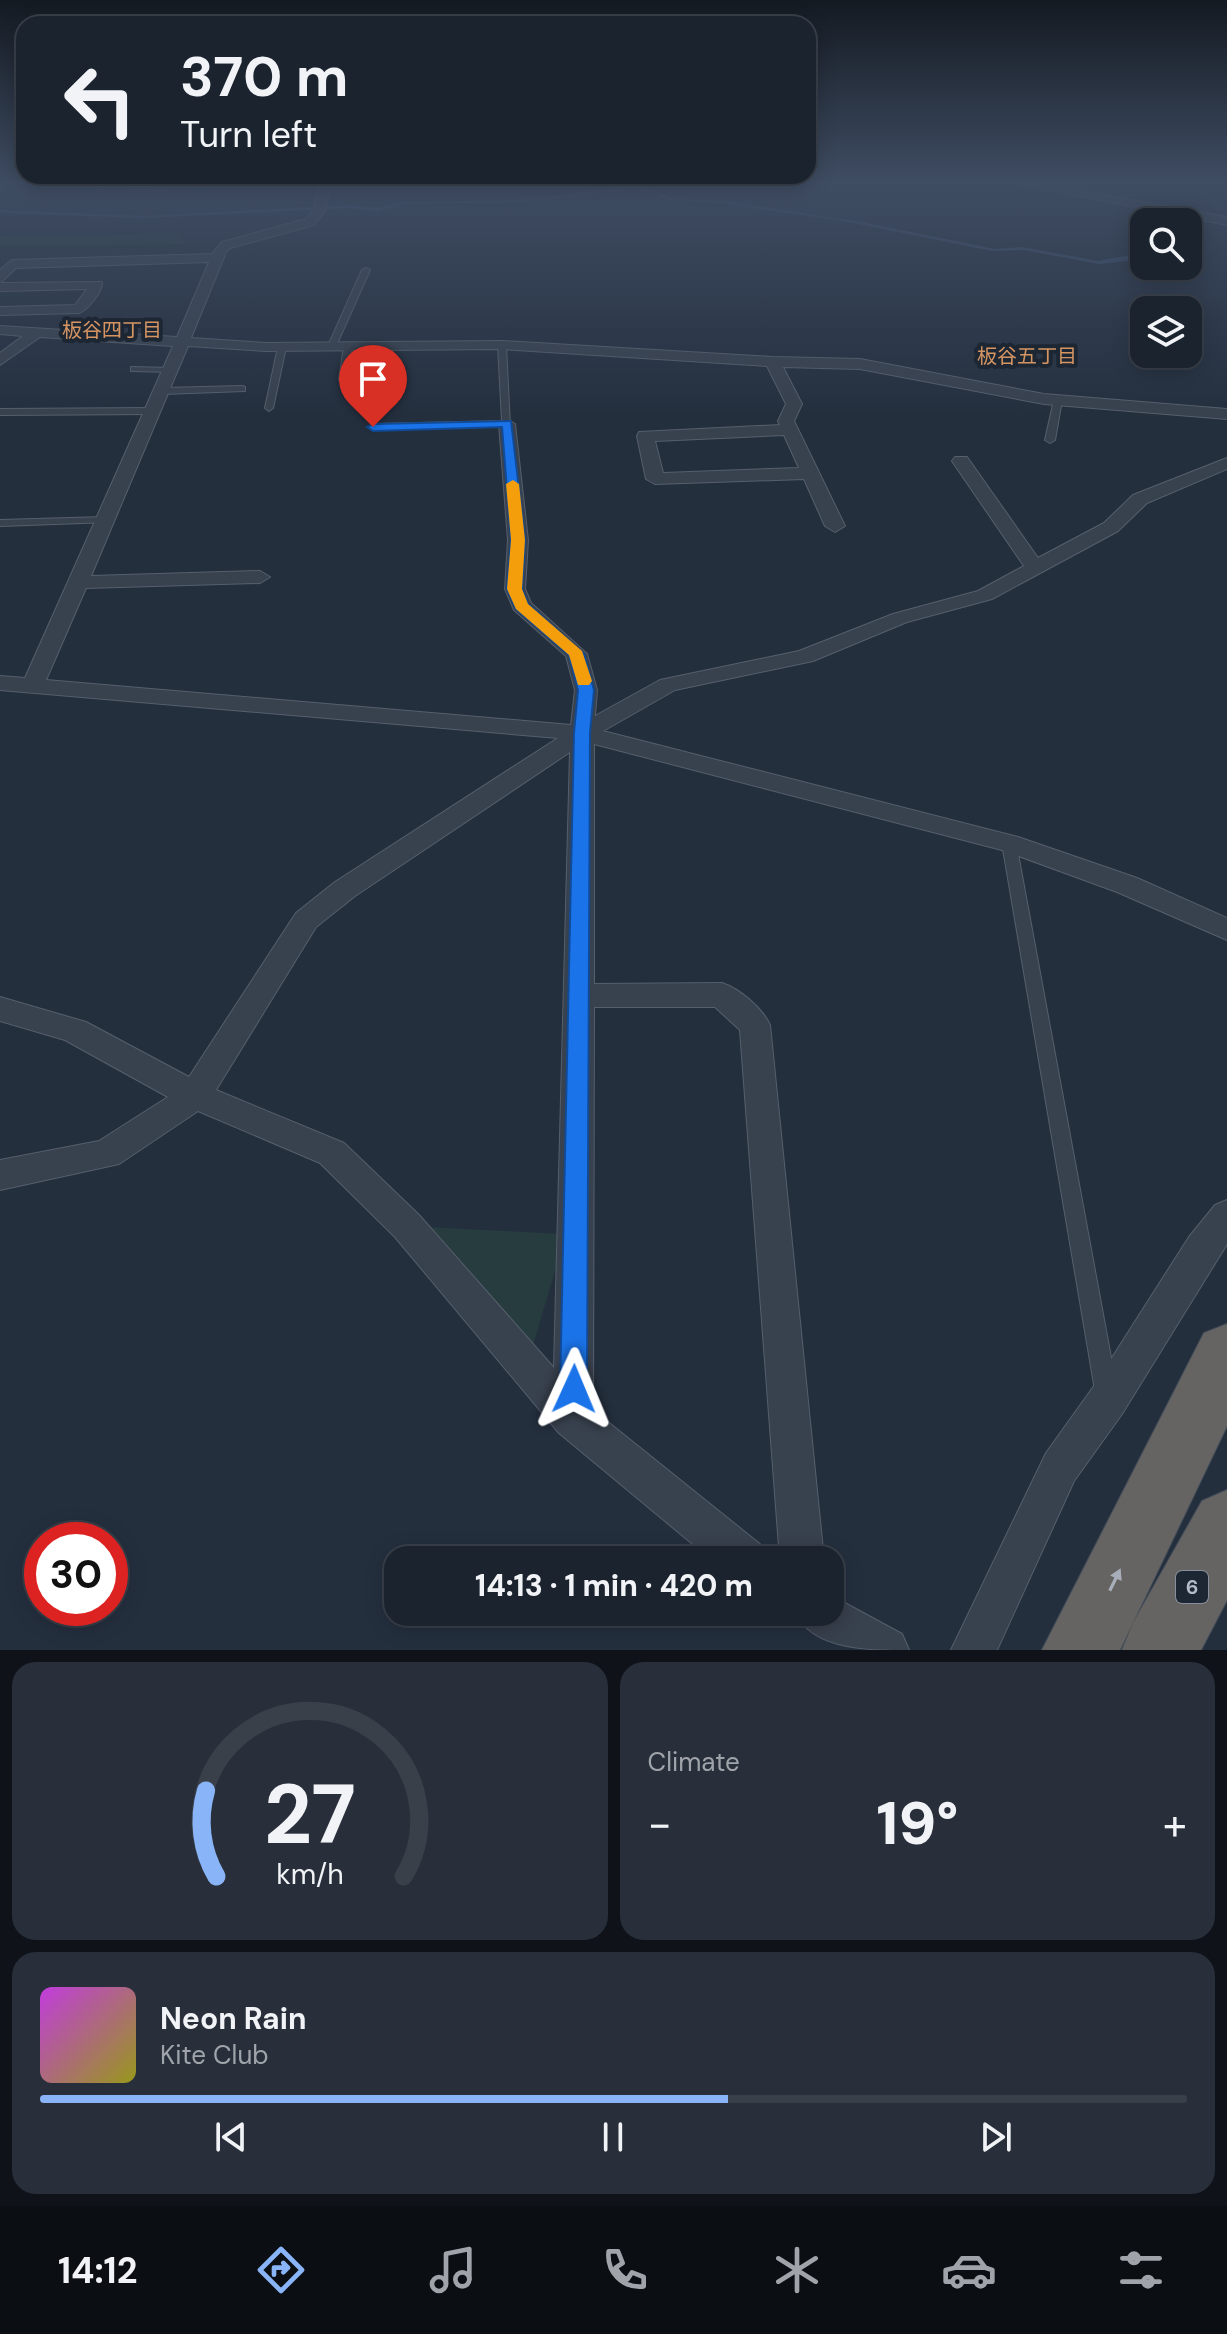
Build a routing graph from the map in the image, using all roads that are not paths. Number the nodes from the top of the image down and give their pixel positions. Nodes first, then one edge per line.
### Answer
1 (148, 260) edge
2 (215, 260) edge
3 (366, 270) dead end
4 (0, 279) edge
5 (0, 287) edge
6 (0, 311) edge
7 (0, 330) edge
8 (37, 332) junction
9 (182, 339) junction
10 (502, 345) junction
11 (340, 346) junction
12 (282, 347) junction
13 (0, 360) edge
14 (773, 362) junction
15 (134, 369) dead end
16 (170, 370) junction
17 (343, 380) dead end
18 (242, 389) dead end
19 (162, 391) junction
20 (1058, 400) junction
21 (269, 408) dead end
22 (154, 411) junction
23 (0, 412) edge
24 (1227, 414) edge
25 (507, 424) junction
26 (373, 427) dead end
27 (790, 430) junction
28 (1050, 440) dead end
29 (961, 461) dead end
30 (1227, 463) edge
31 (810, 473) junction
32 (106, 520) junction
33 (0, 523) edge
34 (835, 526) dead end
35 (1035, 568) junction
36 (260, 577) dead end
37 (78, 582) junction
38 (0, 683) edge
39 (32, 687) junction
40 (582, 733) junction
41 (1009, 843) junction
42 (1227, 930) edge
43 (580, 996) junction
44 (0, 1009) edge
45 (195, 1096) junction
46 (0, 1175) edge
47 (1227, 1216) edge
48 (1227, 1356) edge
49 (1108, 1400) junction
50 (573, 1419) junction
51 (1227, 1526) edge
52 (729, 1546) edge
53 (801, 1546) edge
54 (842, 1626) edge
55 (886, 1650) edge
56 (974, 1650) edge
57 (1080, 1650) edge
58 (1160, 1650) edge

1 - 4 street
2 - 9 street
3 - 11 lane
5 - 6 street
7 - 8 street
8 - 9 street
8 - 13 street
9 - 12 street
9 - 16 street
10 - 11 street
10 - 14 street
10 - 25 lane
11 - 12 street
11 - 17 lane
12 - 21 lane
14 - 20 street
14 - 27 street
15 - 16 lane
16 - 19 street
18 - 19 lane
19 - 22 street
20 - 24 street
20 - 28 lane
22 - 23 lane
22 - 32 street
25 - 26 lane
25 - 40 street
27 - 31 street
27 - 31 street
29 - 35 street
30 - 35 street
31 - 34 street
32 - 33 lane
32 - 37 street
35 - 40 street
36 - 37 street
37 - 39 street
38 - 39 street
39 - 40 street
40 - 41 street
40 - 43 street
40 - 45 street
41 - 42 street
41 - 49 lane
43 - 50 street
43 - 53 street
44 - 45 street
45 - 46 street
45 - 50 street
47 - 49 street
57 -> 48 highway
49 - 56 street
50 - 52 street
51 - 58 highway, 6
54 - 55 street

